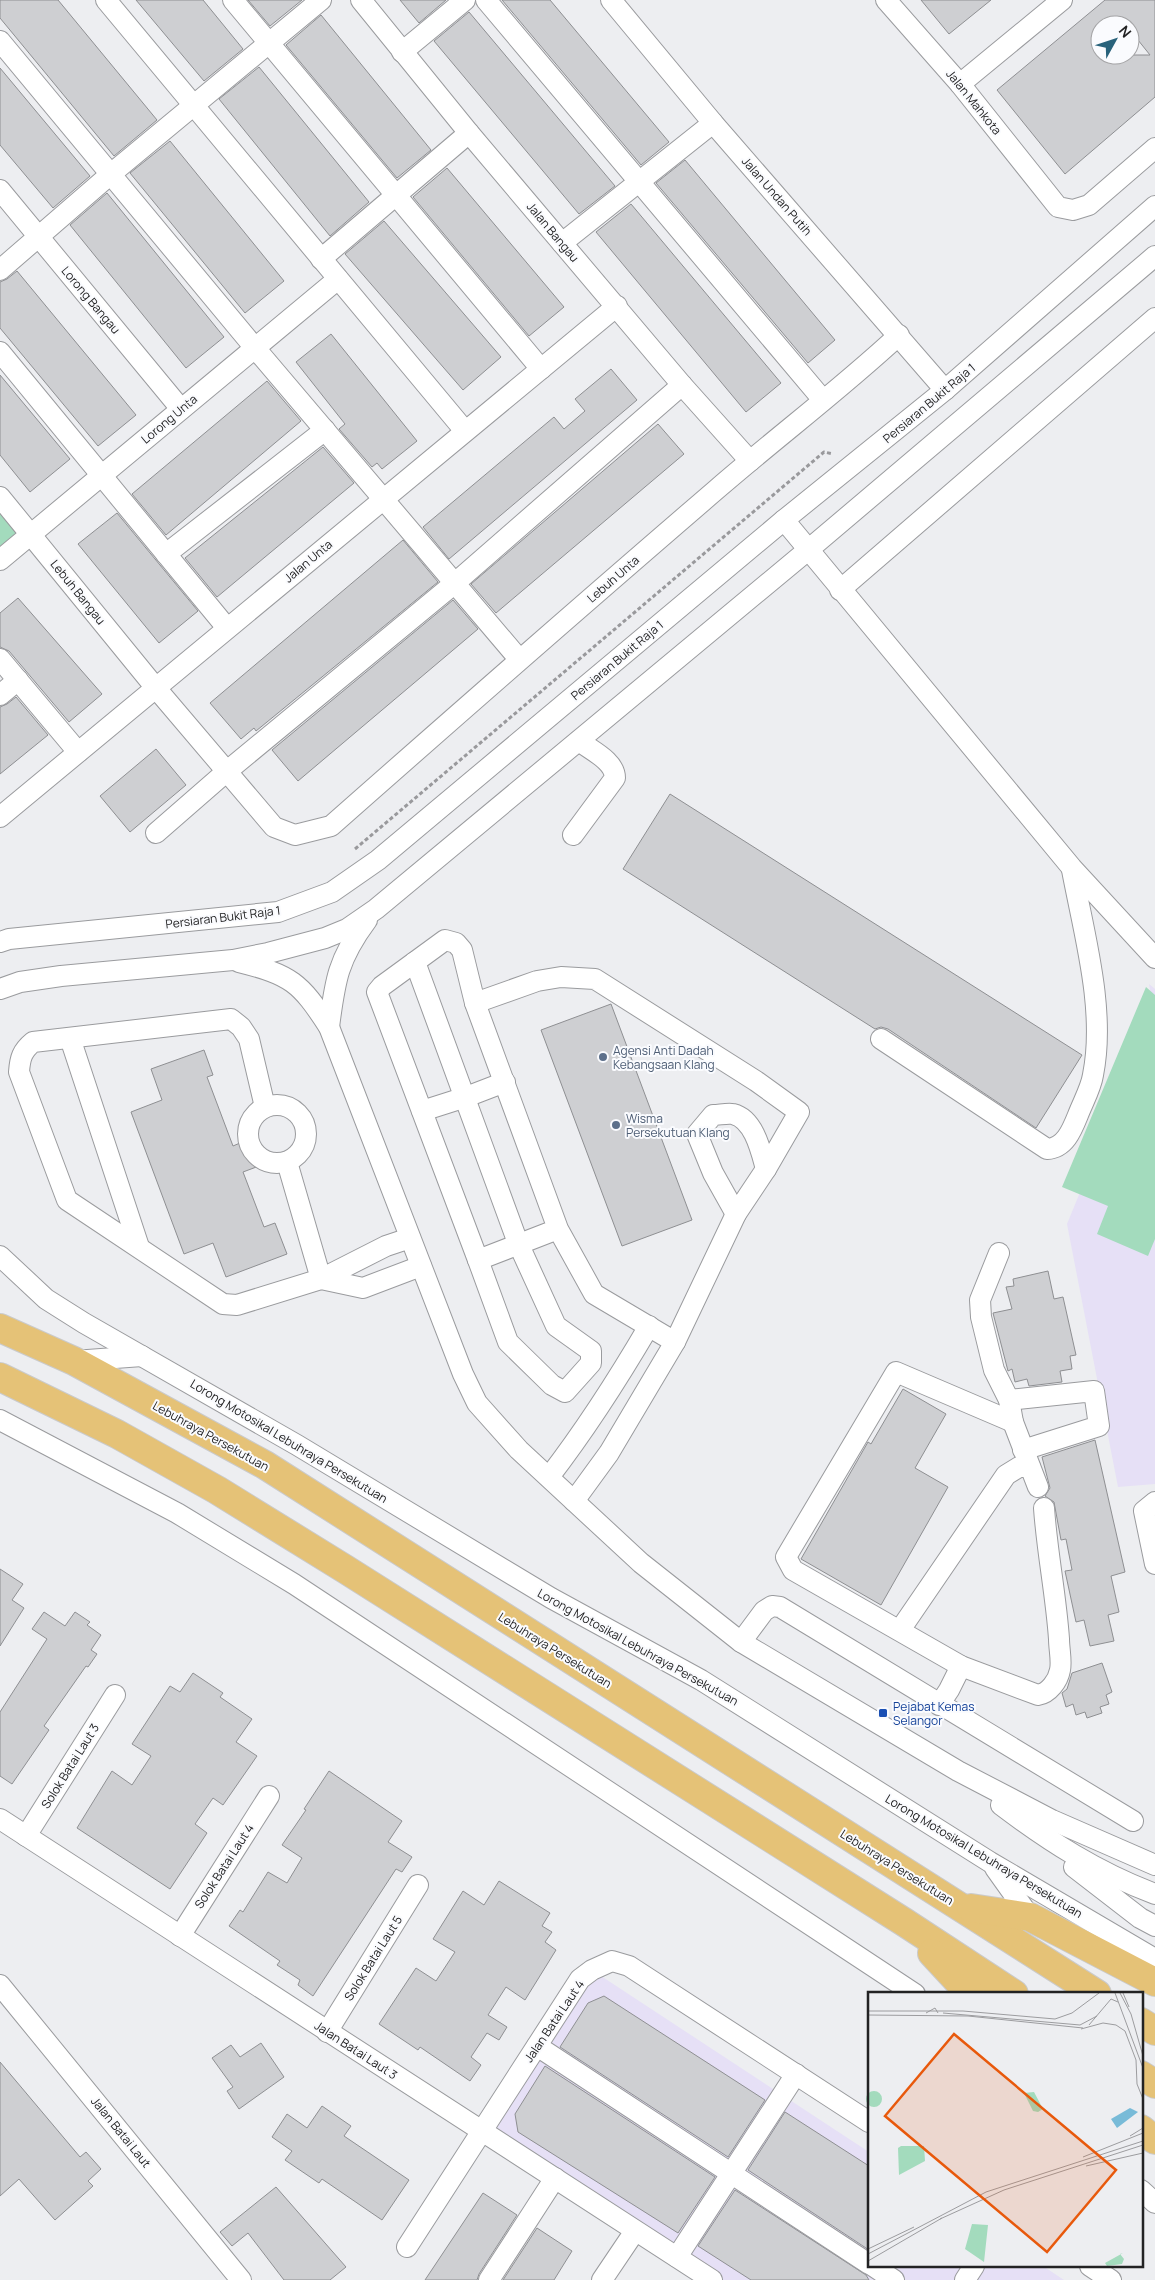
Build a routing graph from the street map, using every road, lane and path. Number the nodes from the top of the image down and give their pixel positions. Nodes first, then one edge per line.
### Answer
1 (106, 0) edge
2 (233, 0) edge
3 (321, 0) edge
4 (360, 0) edge
5 (465, 0) edge
6 (486, 0) edge
7 (611, 0) edge
8 (886, 0) edge
9 (1062, 0) edge
10 (0, 41) edge
11 (269, 43) junction
12 (402, 52) junction
13 (960, 84) junction
14 (194, 106) junction
15 (713, 123) junction
16 (469, 133) junction
17 (1155, 148) edge
18 (112, 173) junction
19 (639, 181) junction
20 (0, 190) edge
21 (396, 196) junction
22 (1155, 206) edge
23 (39, 237) junction
24 (562, 243) junction
25 (1155, 256) edge
26 (321, 259) junction
27 (0, 270) edge
28 (338, 279) junction
29 (617, 306) junction
30 (1155, 318) edge
31 (899, 335) junction
32 (255, 348) junction
33 (0, 352) edge
34 (540, 369) junction
35 (682, 385) junction
36 (945, 390) junction
37 (823, 400) junction
38 (181, 409) junction
39 (325, 430) junction
40 (465, 431) junction
41 (750, 461) junction
42 (102, 475) junction
43 (0, 497) edge
44 (383, 499) junction
45 (784, 520) junction
46 (31, 534) junction
47 (808, 550) junction
48 (166, 554) junction
49 (0, 560) edge
50 (455, 583) junction
51 (840, 590) junction
52 (227, 628) junction
53 (0, 659) edge
54 (519, 659) junction
55 (18, 680) junction
56 (155, 687) junction
57 (0, 695) edge
58 (579, 741) junction
59 (78, 752) junction
60 (226, 772) junction
61 (0, 817) edge
62 (331, 826) joint
63 (156, 833) dead end
64 (573, 836) dead end
65 (1072, 868) junction
66 (376, 909) junction
67 (0, 942) edge
68 (1151, 947) edge
69 (232, 960) junction
70 (415, 962) junction
71 (0, 989) edge
72 (475, 1003) junction
73 (328, 1027) junction
74 (70, 1038) junction
75 (881, 1038) dead end
76 (504, 1082) junction
77 (466, 1097) junction
78 (265, 1108) junction
79 (422, 1111) junction
80 (287, 1162) junction
81 (766, 1169) junction
82 (736, 1214) junction
83 (558, 1229) junction
84 (410, 1238) junction
85 (518, 1243) junction
86 (139, 1246) junction
87 (999, 1254) dead end
88 (0, 1256) edge
89 (478, 1260) junction
90 (421, 1266) junction
91 (321, 1279) junction
92 (649, 1326) junction
93 (0, 1328) edge
94 (675, 1342) junction
95 (142, 1356) junction
96 (74, 1361) junction
97 (0, 1376) edge
98 (1009, 1400) junction
99 (0, 1420) edge
100 (1013, 1422) junction
101 (1027, 1458) junction
102 (549, 1477) junction
103 (1038, 1487) dead end
104 (574, 1501) junction
105 (1155, 1502) edge
106 (1044, 1508) dead end
107 (1155, 1564) edge
108 (900, 1630) junction
109 (740, 1642) junction
110 (961, 1666) junction
111 (115, 1695) dead end
112 (939, 1705) junction
113 (958, 1772) junction
114 (269, 1796) dead end
115 (0, 1819) edge
116 (1133, 1821) dead end
117 (26, 1836) junction
118 (1045, 1838) junction
119 (990, 1862) junction
120 (1155, 1864) edge
121 (418, 1885) dead end
122 (1155, 1894) edge
123 (960, 1906) junction
124 (1030, 1917) junction
125 (904, 1922) junction
126 (1155, 1926) edge
127 (180, 1936) junction
128 (1155, 1959) edge
129 (1155, 1982) edge
130 (0, 1984) edge
131 (912, 1992) edge
132 (968, 1992) edge
133 (1011, 1992) edge
134 (1094, 1992) edge
135 (1142, 2023) edge
136 (1155, 2031) edge
137 (327, 2032) junction
138 (537, 2046) junction
139 (796, 2074) junction
140 (1142, 2076) edge
141 (1155, 2084) edge
142 (868, 2121) edge
143 (482, 2130) junction
144 (1142, 2130) edge
145 (1155, 2140) edge
146 (731, 2174) junction
147 (555, 2178) junction
148 (1142, 2191) edge
149 (1155, 2203) edge
150 (636, 2230) junction
151 (407, 2247) dead end
152 (677, 2257) junction
153 (868, 2263) edge
154 (876, 2268) edge
155 (973, 2268) edge
156 (1092, 2268) edge
157 (241, 2280) edge
158 (489, 2280) edge
159 (602, 2280) edge
160 (712, 2280) edge
161 (894, 2280) edge
162 (965, 2280) edge
163 (1112, 2280) edge

1 - 14 street
2 - 11 street
3 - 11 street
4 - 12 street, Jalan Bangau
5 - 12 street
6 - 19 street
7 - 15 street, Jalan Undan Putih
8 - 13 street, Jalan Mahkota
9 - 13 street
10 - 18 street
11 - 14 street
11 - 21 street
12 - 16 street, Jalan Bangau
13 - 17 street, Jalan Mahkota
14 - 18 street
14 - 26 street
15 - 19 street
15 - 31 street, Jalan Undan Putih
16 - 21 street
16 - 24 street, Jalan Bangau
18 - 23 street
18 - 32 street
19 - 24 street
19 - 37 street
20 - 23 street, Lorong Bangau
21 - 26 street
21 - 34 street
22 - 36 street, Persiaran Bukit Raja 1
23 - 27 street
23 - 38 street, Lorong Bangau
24 - 29 street, Jalan Bangau
25 - 47 street
26 - 28 street
28 - 32 street, Lorong Unta
28 - 40 street
29 - 34 street, Jalan Unta
29 - 35 street, Jalan Bangau
30 - 51 street
31 - 36 street, Jalan Undan Putih
31 - 37 street, Lebuh Unta
32 - 38 street, Lorong Unta
32 - 39 street
33 - 42 street
34 - 40 street, Jalan Unta
35 - 41 street, Jalan Bangau
35 - 50 street
36 - 45 street, Persiaran Bukit Raja 1
37 - 41 street, Lebuh Unta
38 - 42 street, Lorong Unta
39 - 44 street
39 - 48 street
40 - 44 street, Jalan Unta
41 - 54 street, Lebuh Unta
42 - 46 street, Lorong Unta
42 - 48 street
43 - 46 street, Lebuh Bangau
44 - 50 street
44 - 52 street, Jalan Unta
45 - 47 street
45 - 67 street, Persiaran Bukit Raja 1
46 - 49 street, Lorong Unta
46 - 56 street, Lebuh Bangau
47 - 51 street
47 - 58 street
48 - 52 street
50 - 54 street
50 - 60 street
51 - 65 street
52 - 56 street, Jalan Unta
53 - 55 street
54 - 62 street, Lebuh Unta
55 - 57 street
55 - 59 street
56 - 59 street, Jalan Unta
56 - 60 street, Lebuh Bangau
58 - 64 street
58 - 66 street
59 - 61 street, Jalan Unta
60 - 62 street, Lebuh Bangau
60 - 63 street
65 - 68 street
65 - 75 street
66 - 69 street
66 - 73 street
69 - 71 street
69 - 73 street
70 - 72 street
70 - 77 street
70 - 79 street
72 - 76 street
72 - 81 street
73 - 84 street
74 - 78 street
74 - 86 street
74 - 86 street
76 - 77 street
76 - 83 street
77 - 79 street
77 - 85 street
78 - 80 street
78 - 80 street
79 - 89 street
80 - 91 street
81 - 82 street
81 - 82 street
82 - 94 street
83 - 85 street
83 - 92 street
84 - 90 street
84 - 91 street
85 - 89 street
85 - 89 street
86 - 91 street
87 - 98 street
88 - 95 street, Lorong Motosikal Lebuhraya Persekutuan
90 - 91 street
90 - 102 street
92 - 94 street
92 - 102 street
93 - 96 highway, Lebuhraya Persekutuan
94 - 104 street
95 - 96 street
95 - 119 street, Lorong Motosikal Lebuhraya Persekutuan
96 - 123 highway, Lebuhraya Persekutuan
97 - 125 highway
98 - 100 street
98 - 101 street
99 - 131 street
100 - 101 street
100 - 108 street
101 - 103 street
101 - 108 street
102 - 104 street
104 - 109 street
105 - 107 street
106 - 110 street
108 - 110 street
109 - 112 street
109 - 113 street
110 - 112 street
111 - 117 street, Solok Batai Laut 3
112 - 116 street
113 - 118 street
113 - 120 street
114 - 127 street, Solok Batai Laut 4
115 - 117 street, Jalan Batai Laut 3
117 - 127 street, Jalan Batai Laut 3
118 - 122 street
118 - 126 street
119 - 124 street
119 - 128 street, Lorong Motosikal Lebuhraya Persekutuan
121 - 137 street, Solok Batai Laut 5
123 - 124 highway
123 - 134 highway, Lebuhraya Persekutuan
124 - 129 highway
125 - 132 highway
125 - 133 highway
127 - 137 street, Jalan Batai Laut 3
130 - 157 street, Jalan Batai Laut
135 - 136 highway
137 - 143 street, Jalan Batai Laut 3
138 - 139 street, Jalan Batai Laut 4
138 - 143 street, Jalan Batai Laut 4
138 - 146 street
139 - 142 street, Jalan Batai Laut 4
139 - 146 street
140 - 141 highway
143 - 147 street, Jalan Batai Laut 3
143 - 151 street, Jalan Batai Laut 4
144 - 145 highway
146 - 152 street
146 - 153 street
147 - 150 street, Jalan Batai Laut 3
147 - 158 street
148 - 149 street
150 - 152 street, Jalan Batai Laut 3
150 - 159 street
152 - 160 street, Jalan Batai Laut 3
154 - 161 street
155 - 162 street
156 - 163 street

